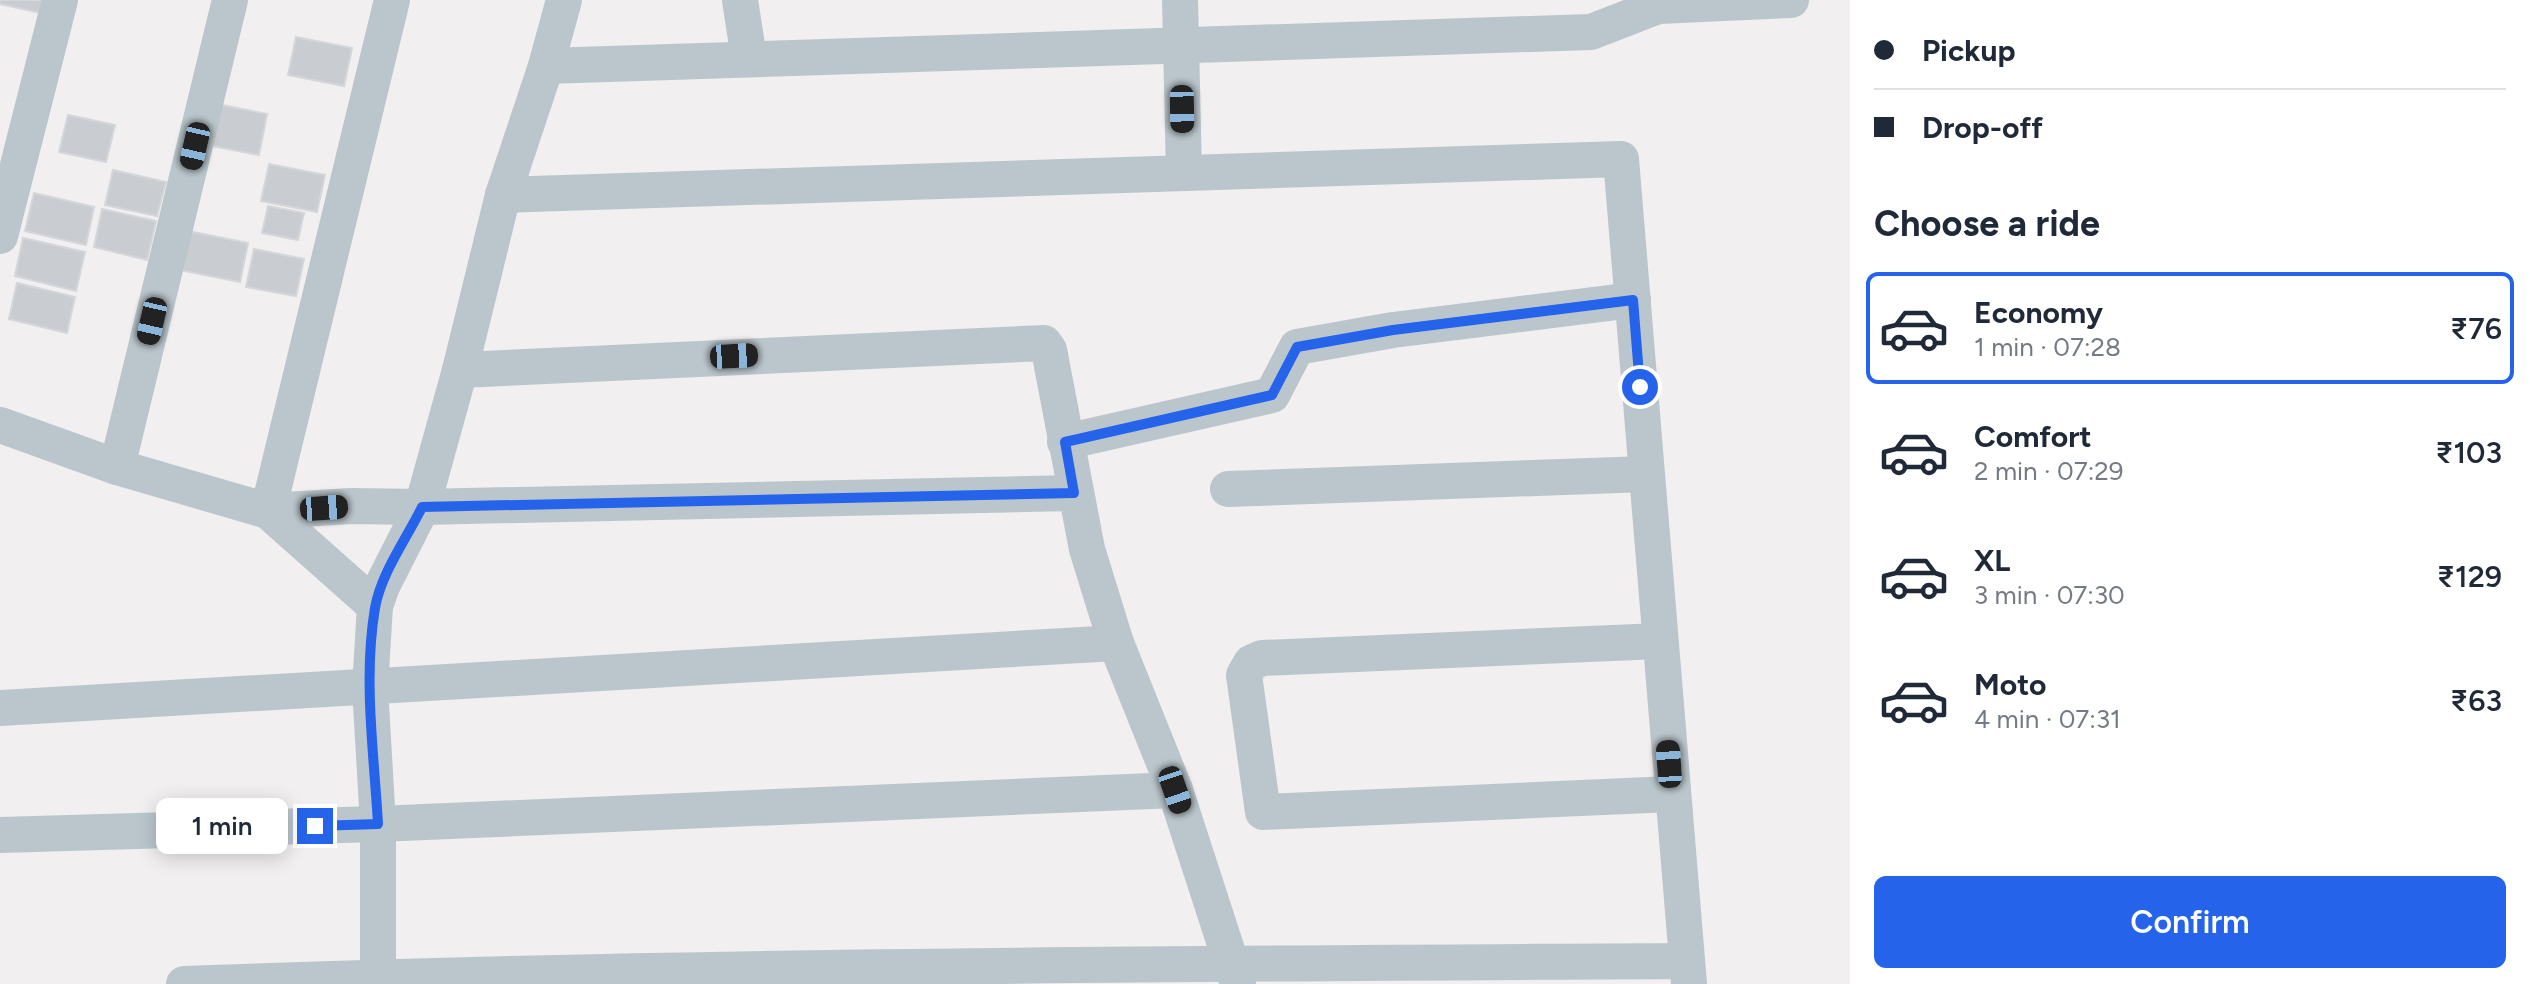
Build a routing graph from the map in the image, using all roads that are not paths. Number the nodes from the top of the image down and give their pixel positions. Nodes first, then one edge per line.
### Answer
1 (60, 0) edge
2 (230, 0) edge
3 (392, 0) edge
4 (564, 0) edge
5 (740, 0) edge
6 (1180, 0) edge
7 (1791, 0) edge
8 (1181, 46) junction
9 (749, 59) junction
10 (546, 66) junction
11 (1184, 173) junction
12 (503, 195) junction
13 (0, 236) edge
14 (1633, 300) junction
15 (460, 370) junction
16 (0, 425) edge
17 (1065, 442) junction
18 (117, 467) junction
19 (1646, 474) junction
20 (1228, 489) dead end
21 (1074, 493) junction
22 (422, 507) junction
23 (268, 511) junction
24 (375, 606) junction
25 (1660, 641) junction
26 (1116, 643) junction
27 (370, 688) junction
28 (0, 708) edge
29 (1175, 790) junction
30 (1672, 794) junction
31 (378, 824) junction
32 (0, 835) edge
33 (1688, 972) edge
34 (1235, 974) edge
35 (378, 980) edge
36 (184, 984) edge

1 - 13 street
2 - 18 street
3 - 23 street
4 - 10 street
5 - 9 street
6 - 8 street
7 - 8 street
8 - 9 street
8 - 11 street
9 - 10 street
10 - 12 street
11 - 12 street
11 - 14 street
12 - 15 street
14 - 17 street
14 - 19 street
15 - 17 street
15 - 22 street
16 - 18 street
17 - 21 street
18 - 23 street
19 - 20 street
19 - 25 street
21 - 22 street
21 - 26 street
22 - 23 street
22 - 24 street
23 - 24 street
24 - 27 street
25 - 30 street
25 - 30 street
26 - 27 street
26 - 29 street
27 - 28 street
27 - 31 street
29 - 31 street
29 - 34 street
30 - 33 street
31 - 32 street
31 - 35 street
33 - 34 street
34 - 35 street
35 - 36 street

